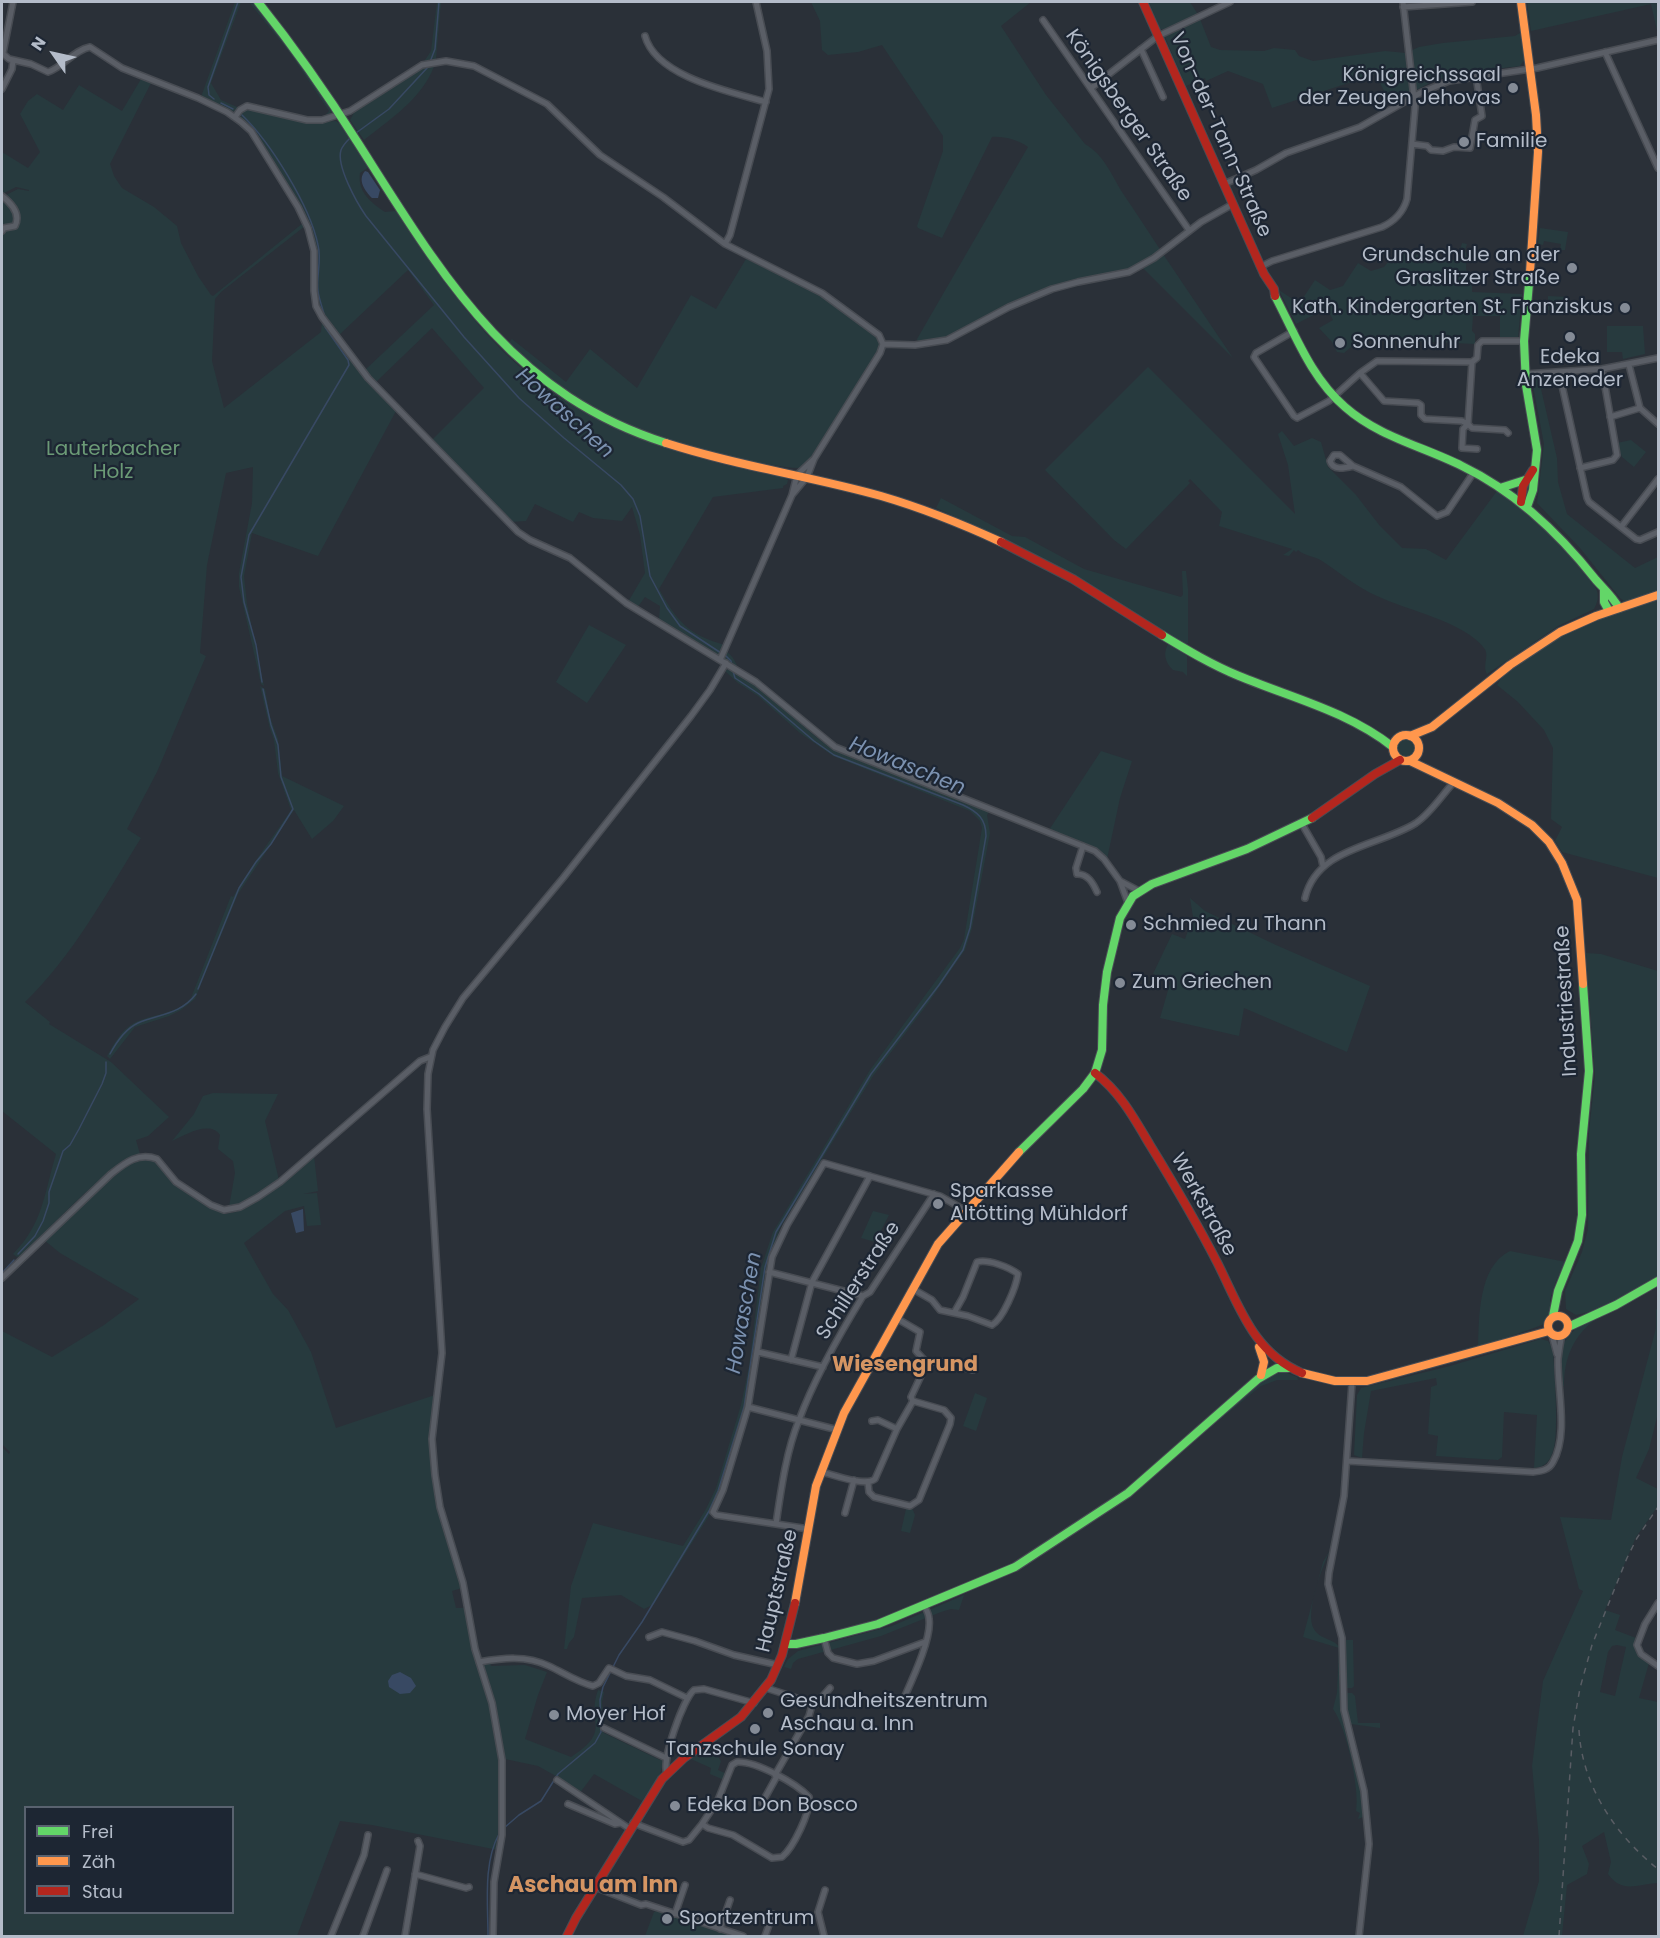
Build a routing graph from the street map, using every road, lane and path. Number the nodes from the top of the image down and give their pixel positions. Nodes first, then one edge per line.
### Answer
1 (13, 2) edge
2 (258, 2) edge
3 (756, 2) edge
4 (1143, 2) edge
5 (1230, 2) edge
6 (1472, 2) edge
7 (1521, 2) edge
8 (1403, 4) edge
9 (1043, 20) dead end
10 (645, 36) dead end
11 (1158, 36) junction
12 (1659, 40) edge
13 (1140, 49) junction
14 (1605, 52) junction
15 (2, 53) edge
16 (13, 60) junction
17 (1530, 69) junction
18 (1476, 76) junction
19 (1090, 88) junction
20 (2, 89) edge
21 (1415, 96) junction
22 (1163, 97) dead end
23 (766, 102) junction
24 (340, 115) junction
25 (235, 117) junction
26 (1412, 144) junction
27 (1659, 168) edge
28 (1224, 184) junction
29 (2, 196) edge
30 (1233, 204) junction
31 (1189, 230) junction
32 (2, 231) edge
33 (725, 244) junction
34 (1260, 267) junction
35 (1294, 331) junction
36 (1524, 341) junction
37 (883, 344) junction
38 (1659, 358) edge
39 (1472, 362) junction
40 (1629, 365) junction
41 (1602, 369) junction
42 (1559, 372) junction
43 (1360, 373) junction
44 (1526, 374) junction
45 (1333, 396) junction
46 (1640, 408) junction
47 (1610, 417) junction
48 (1468, 424) junction
49 (1659, 424) edge
50 (1508, 433) dead end
51 (1477, 449) dead end
52 (814, 459) junction
53 (1353, 466) dead end
54 (1534, 468) junction
55 (1581, 468) junction
56 (1474, 472) junction
57 (797, 475) junction
58 (807, 477) junction
59 (1527, 479) junction
60 (1659, 479) edge
61 (1500, 488) junction
62 (792, 495) junction
63 (1524, 504) junction
64 (1621, 527) junction
65 (1659, 532) edge
66 (1604, 590) junction
67 (1659, 595) edge
68 (1604, 602) junction
69 (1619, 608) junction
70 (1609, 611) junction
71 (1596, 616) junction
72 (724, 661) junction
73 (1437, 723) junction
74 (1377, 734) junction
75 (1410, 736) junction
76 (1398, 738) junction
77 (1419, 744) junction
78 (1393, 750) junction
79 (1418, 754) junction
80 (1400, 760) junction
81 (1410, 761) junction
82 (1380, 770) junction
83 (1433, 771) junction
84 (1454, 782) junction
85 (1302, 824) junction
86 (1083, 846) junction
87 (1323, 866) junction
88 (1120, 881) junction
89 (1139, 891) junction
90 (1097, 892) dead end
91 (1305, 898) dead end
92 (1128, 903) junction
93 (430, 1057) junction
94 (1095, 1073) junction
95 (870, 1176) junction
96 (934, 1194) junction
97 (966, 1211) junction
98 (769, 1272) junction
99 (2, 1278) edge
100 (1659, 1281) edge
101 (812, 1282) junction
102 (913, 1288) junction
103 (863, 1296) junction
104 (954, 1313) junction
105 (896, 1318) junction
106 (1562, 1320) junction
107 (1550, 1330) junction
108 (1562, 1335) junction
109 (1257, 1340) junction
110 (758, 1352) junction
111 (1275, 1359) junction
112 (1558, 1359) junction
113 (791, 1360) junction
114 (927, 1363) junction
115 (823, 1367) junction
116 (1288, 1368) junction
117 (972, 1370) dead end
118 (1260, 1377) junction
119 (1352, 1383) junction
120 (913, 1401) junction
121 (748, 1407) junction
122 (799, 1419) junction
123 (872, 1421) dead end
124 (897, 1429) junction
125 (838, 1430) junction
126 (1347, 1461) junction
127 (822, 1472) junction
128 (854, 1480) junction
129 (868, 1483) junction
130 (845, 1513) dead end
131 (776, 1524) junction
132 (809, 1529) junction
133 (1659, 1603) edge
134 (924, 1605) junction
135 (649, 1637) dead end
136 (824, 1638) junction
137 (787, 1640) junction
138 (925, 1642) junction
139 (479, 1662) junction
140 (778, 1665) junction
141 (1659, 1666) edge
142 (765, 1688) junction
143 (830, 1688) dead end
144 (687, 1698) junction
145 (904, 1698) dead end
146 (754, 1703) junction
147 (812, 1705) junction
148 (604, 1728) dead end
149 (666, 1758) junction
150 (667, 1773) junction
151 (776, 1775) junction
152 (557, 1780) dead end
153 (762, 1803) dead end
154 (568, 1804) dead end
155 (620, 1823) junction
156 (702, 1824) junction
157 (632, 1826) junction
158 (368, 1835) dead end
159 (418, 1841) dead end
160 (387, 1870) dead end
161 (415, 1874) junction
162 (685, 1886) dead end
163 (470, 1887) dead end
164 (595, 1887) junction
165 (825, 1890) dead end
166 (730, 1900) dead end
167 (675, 1914) junction
168 (773, 1914) dead end
169 (720, 1929) junction
170 (332, 1936) edge
171 (363, 1936) edge
172 (405, 1936) edge
173 (493, 1936) edge
174 (567, 1936) edge
175 (743, 1936) edge
176 (765, 1936) edge
177 (824, 1936) edge
178 (1359, 1936) edge

1 - 15 street
2 - 24 street
3 - 23 street
4 - 11 street, Von-der-Tann-Straße
5 - 11 street
6 - 8 street
7 - 17 street
8 - 21 street
9 - 19 street, Königsberger Straße
10 - 23 street
11 - 13 street
11 - 28 street, Von-der-Tann-Straße
12 - 14 street
13 - 19 street
13 - 22 street
14 - 17 street
14 - 27 street
15 - 16 street
16 - 20 street
16 - 25 street
17 - 18 street
17 - 36 street
18 - 21 street
18 - 26 street
19 - 31 street, Königsberger Straße
21 - 26 street
21 - 28 street
23 - 33 street
24 - 25 street
24 - 33 street
24 - 57 street
25 - 72 street
26 - 34 street
28 - 30 street, Von-der-Tann-Straße
29 - 32 street
30 - 31 street
30 - 34 street, Von-der-Tann-Straße
31 - 37 street
33 - 37 street
34 - 35 street, Von-der-Tann-Straße
35 - 45 street, Von-der-Tann-Straße
35 - 45 street
36 - 39 street
36 - 44 street
37 - 52 street
38 - 40 street
39 - 43 street
39 - 48 street
40 - 41 street
40 - 46 street
41 - 42 street
41 - 47 street
42 - 44 street
42 - 55 street
43 - 45 street
43 - 48 street
44 - 54 street
45 - 56 street, Von-der-Tann-Straße
46 - 47 street
46 - 49 street
47 - 55 street
48 - 50 street
48 - 51 street
52 - 57 street
52 - 58 street
53 - 56 street
54 - 59 street
54 - 63 street
55 - 64 street
56 - 61 street, Von-der-Tann-Straße
57 - 58 street
57 - 62 street
58 - 62 street
58 - 74 street
59 - 61 street
59 - 63 street
60 - 64 street
61 - 63 street, Von-der-Tann-Straße
62 - 72 street
63 - 66 street, Von-der-Tann-Straße
64 - 65 street
66 - 68 street
66 - 69 street, Von-der-Tann-Straße
67 - 69 street
68 - 70 street
68 - 71 street
69 - 70 street
70 - 71 street
71 - 73 street
72 - 86 street
72 - 93 street
73 - 75 street
73 - 77 street
74 - 76 street
74 - 78 street
75 - 76 street
75 - 77 street
76 - 78 street
77 - 79 street
78 - 80 street
78 - 82 street
79 - 81 street
79 - 83 street, Industriestraße
80 - 81 street
80 - 82 street
81 - 83 street, Industriestraße
82 - 85 street
83 - 84 street, Industriestraße
84 - 87 street
84 - 106 street, Industriestraße
85 - 87 street
85 - 89 street
86 - 88 street
86 - 90 street
87 - 91 street
88 - 89 street
88 - 92 street
89 - 92 street
92 - 94 street
93 - 99 street
93 - 139 street
94 - 97 street, Hauptstraße
94 - 109 street, Werkstraße
95 - 96 street
95 - 98 street
95 - 101 street
96 - 97 street
96 - 103 street, Schillerstraße
97 - 102 street, Hauptstraße
98 - 101 street
98 - 110 street
100 - 106 street
101 - 103 street
101 - 113 street
102 - 104 street
102 - 105 street, Hauptstraße
103 - 115 street, Schillerstraße
104 - 104 street
105 - 114 street
105 - 125 street, Hauptstraße
106 - 107 street
106 - 108 street
107 - 108 street
107 - 112 street
107 - 119 street, Werkstraße
108 - 112 street
109 - 111 street, Werkstraße
109 - 118 street
110 - 113 street
110 - 121 street
111 - 116 street, Werkstraße
111 - 118 street
112 - 126 street
113 - 115 street
114 - 117 street
114 - 120 street
115 - 122 street, Schillerstraße
116 - 118 street
116 - 119 street, Werkstraße
118 - 134 street
119 - 126 street
120 - 124 street
120 - 129 street
121 - 122 street
121 - 131 street
122 - 125 street
122 - 131 street, Schillerstraße
123 - 124 street
124 - 129 street
125 - 127 street, Hauptstraße
126 - 178 street
127 - 128 street
127 - 132 street, Hauptstraße
128 - 129 street
128 - 130 street
131 - 132 street
132 - 137 street, Hauptstraße
133 - 141 street
134 - 136 street
134 - 138 street
135 - 140 street
136 - 137 street
136 - 138 street
137 - 140 street, Hauptstraße
138 - 145 street
139 - 144 street
139 - 173 street
140 - 142 street, Hauptstraße
142 - 146 street, Hauptstraße
142 - 147 street
143 - 147 street
144 - 146 street
144 - 149 street
146 - 150 street, Hauptstraße
147 - 151 street
148 - 149 street
149 - 150 street
150 - 157 street, Hauptstraße
151 - 153 street
151 - 156 street
151 - 156 street
152 - 155 street
154 - 155 street
155 - 157 street
156 - 157 street
157 - 164 street, Hauptstraße
158 - 170 street
159 - 161 street
160 - 171 street
161 - 163 street
161 - 172 street
162 - 167 street
164 - 167 street
164 - 174 street, Hauptstraße
165 - 177 street
166 - 169 street
167 - 169 street
168 - 176 street
169 - 175 street

